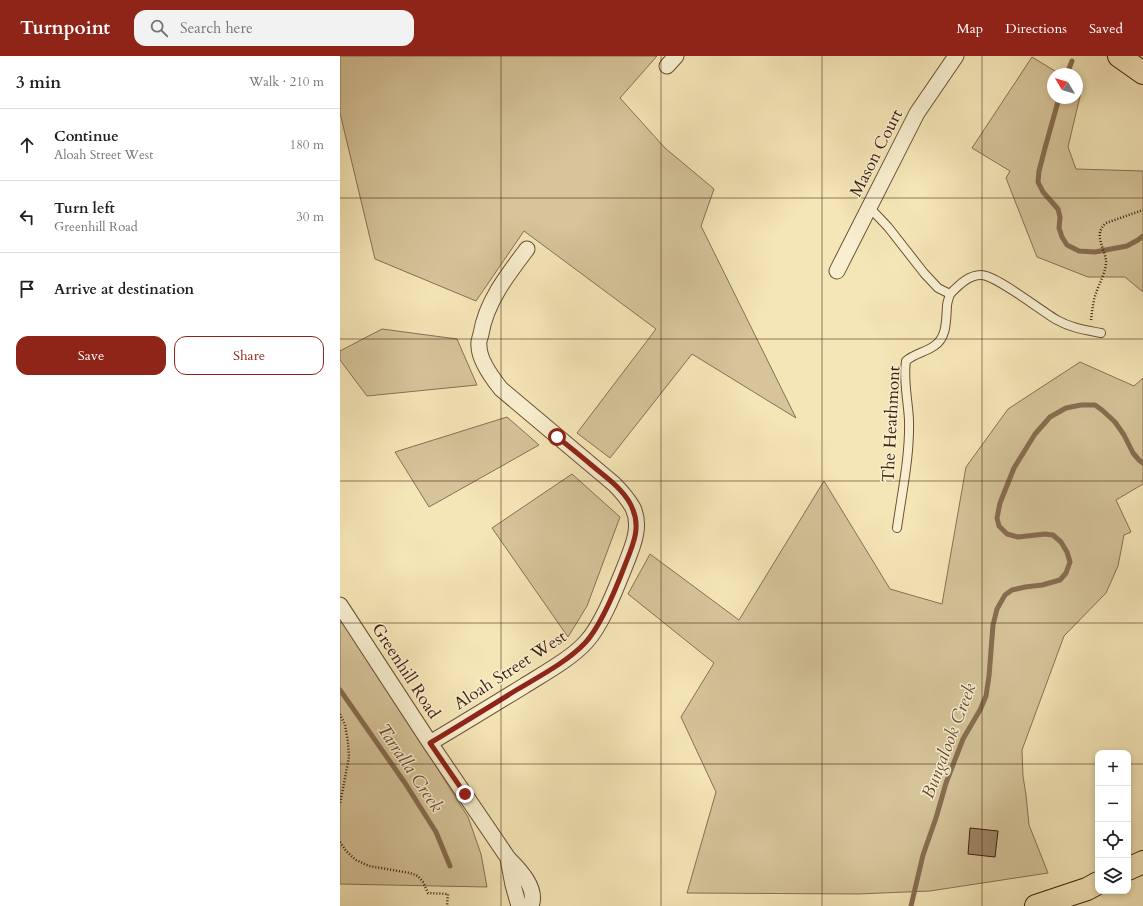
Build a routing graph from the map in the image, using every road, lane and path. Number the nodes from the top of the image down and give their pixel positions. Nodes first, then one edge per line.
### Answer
1 (956, 56) edge
2 (1119, 56) edge
3 (1134, 56) edge
4 (1143, 60) edge
5 (1143, 73) edge
6 (869, 207) junction
7 (1143, 210) edge
8 (527, 249) dead end
9 (837, 271) dead end
10 (950, 294) junction
11 (1090, 331) junction
12 (1101, 333) dead end
13 (897, 528) dead end
14 (340, 605) edge
15 (340, 714) edge
16 (430, 743) junction
17 (340, 804) edge
18 (340, 842) edge
19 (508, 858) junction
20 (1143, 862) edge
21 (1131, 868) edge
22 (1095, 885) edge
23 (447, 906) edge
24 (519, 906) edge
25 (531, 906) edge
26 (1036, 906) edge

1 - 6 street, Mason Court
2 - 5 main road
3 - 4 main road
6 - 9 street, Mason Court
6 - 10 lane
7 - 11 path
8 - 16 street, Aloah Street West
10 - 11 lane
10 - 13 lane, The Heathmont
11 - 12 lane
14 - 16 street, Greenhill Road
15 - 17 path
16 - 19 street, Greenhill Road
18 - 23 path
19 - 24 street, Greenhill Road
19 - 25 street, Greenhill Road
20 - 21 main road
22 - 26 main road

